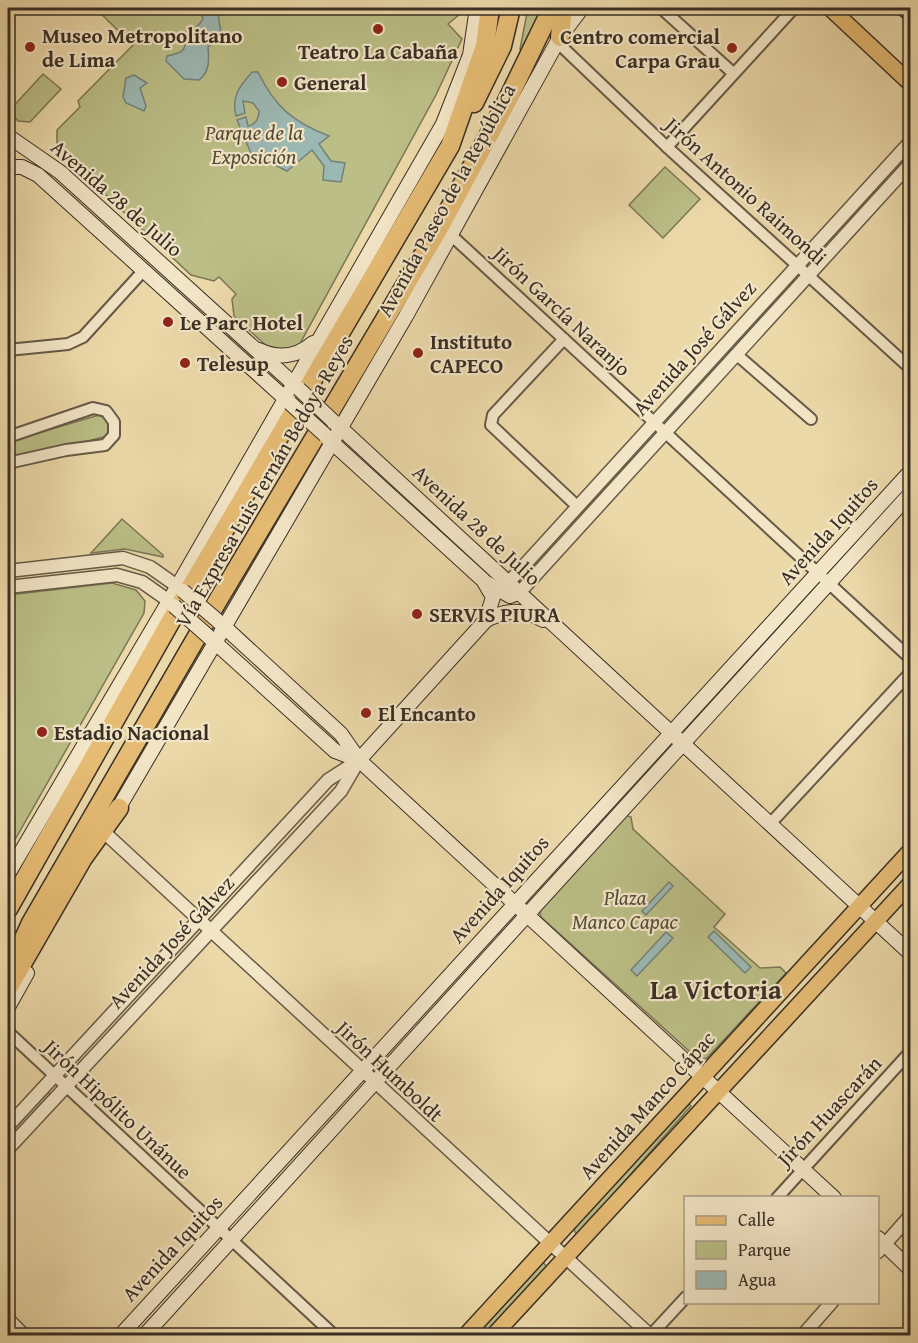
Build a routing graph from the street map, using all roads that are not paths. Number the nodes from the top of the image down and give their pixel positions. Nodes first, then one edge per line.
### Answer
1 (477, 8) edge
2 (490, 8) edge
3 (511, 8) edge
4 (552, 8) edge
5 (563, 8) edge
6 (582, 8) edge
7 (661, 8) edge
8 (794, 8) edge
9 (830, 8) edge
10 (904, 8) edge
11 (910, 13) edge
12 (559, 40) junction
13 (733, 73) junction
14 (910, 82) edge
15 (11, 139) edge
16 (910, 142) edge
17 (450, 146) junction
18 (668, 147) junction
19 (8, 158) edge
20 (910, 164) edge
21 (8, 167) edge
22 (452, 236) junction
23 (799, 264) junction
24 (144, 270) junction
25 (809, 274) junction
26 (317, 339) junction
27 (564, 339) junction
28 (250, 345) junction
29 (8, 350) edge
30 (736, 354) junction
31 (910, 368) edge
32 (295, 386) junction
33 (287, 400) junction
34 (811, 419) dead end
35 (654, 423) junction
36 (337, 424) junction
37 (664, 432) junction
38 (9, 435) edge
39 (328, 439) junction
40 (8, 463) edge
41 (910, 472) edge
42 (910, 494) edge
43 (577, 506) junction
44 (8, 572) edge
45 (819, 572) junction
46 (483, 580) junction
47 (509, 582) junction
48 (830, 582) junction
49 (8, 587) edge
50 (180, 589) junction
51 (520, 592) junction
52 (172, 603) junction
53 (486, 620) junction
54 (221, 623) junction
55 (559, 629) junction
56 (212, 640) junction
57 (140, 649) junction
58 (910, 658) edge
59 (910, 674) edge
60 (670, 733) junction
61 (683, 745) junction
62 (359, 760) junction
63 (119, 808) junction
64 (770, 824) junction
65 (105, 833) junction
66 (910, 851) edge
67 (8, 874) edge
68 (910, 884) edge
69 (8, 891) edge
70 (514, 904) junction
71 (860, 906) junction
72 (8, 909) edge
73 (527, 916) junction
74 (199, 921) junction
75 (876, 921) junction
76 (210, 931) junction
77 (910, 953) edge
78 (8, 973) edge
79 (8, 988) edge
80 (8, 1007) edge
81 (8, 1032) edge
82 (910, 1052) edge
83 (362, 1072) junction
84 (54, 1076) junction
85 (703, 1076) junction
86 (374, 1083) junction
87 (65, 1087) junction
88 (718, 1090) junction
89 (8, 1126) edge
90 (8, 1149) edge
91 (803, 1169) junction
92 (778, 1196) edge
93 (833, 1196) edge
94 (910, 1216) edge
95 (218, 1229) junction
96 (231, 1240) junction
97 (549, 1243) junction
98 (880, 1245) edge
99 (565, 1257) junction
100 (910, 1269) edge
101 (684, 1299) edge
102 (830, 1304) edge
103 (8, 1319) edge
104 (25, 1335) edge
105 (120, 1335) edge
106 (144, 1335) edge
107 (335, 1335) edge
108 (465, 1335) edge
109 (493, 1335) edge
110 (651, 1335) edge
111 (802, 1335) edge

1 - 26 main road, Avenida Paseo de la República
2 - 17 highway, Vía Expresa Luis Fernán Bedoya Reyes
3 - 17 highway
4 - 78 highway, Vía Expresa Luis Fernán Bedoya Reyes
5 - 12 highway
6 - 12 main road, Avenida Paseo de la República
7 - 13 street
8 - 13 street
9 - 14 main road
10 - 11 main road
12 - 18 street, Jirón Antonio Raimondi
12 - 22 main road, Avenida Paseo de la República
13 - 18 street
15 - 19 main road
15 - 28 main road, Avenida 28 de Julio
16 - 23 street, Avenida José Gálvez
17 - 72 highway, Vía Expresa Luis Fernán Bedoya Reyes
18 - 23 street, Jirón Antonio Raimondi
20 - 25 street, Avenida José Gálvez
21 - 24 main road, Avenida 28 de Julio
22 - 27 street, Jirón García Naranjo
22 - 36 main road, Avenida Paseo de la República
23 - 25 street, Jirón Antonio Raimondi
23 - 35 street, Avenida José Gálvez
24 - 29 street
24 - 33 main road, Avenida 28 de Julio
25 - 30 street, Avenida José Gálvez
25 - 31 street, Jirón Antonio Raimondi
26 - 28 main road
26 - 32 main road, Avenida Paseo de la República
27 - 35 street, Jirón García Naranjo
27 - 43 street
28 - 32 main road, Avenida 28 de Julio
30 - 34 street
30 - 37 street, Avenida José Gálvez
32 - 33 main road, Avenida Paseo de la República
32 - 36 main road, Avenida 28 de Julio, bridge
33 - 39 main road, Avenida 28 de Julio, bridge
33 - 50 main road, Avenida Paseo de la República
35 - 37 street, Jirón García Naranjo
35 - 43 street, Avenida José Gálvez
36 - 39 main road, Avenida Paseo de la República
36 - 47 main road, Avenida 28 de Julio
37 - 45 street, Jirón García Naranjo
37 - 51 street, Avenida José Gálvez
38 - 40 street
39 - 46 main road, Avenida 28 de Julio
39 - 54 main road, Avenida Paseo de la República
41 - 45 main road, Avenida Iquitos
42 - 48 main road, Avenida Iquitos
43 - 47 street, Avenida José Gálvez
44 - 50 street
45 - 48 street, Jirón García Naranjo
45 - 60 main road, Avenida Iquitos
46 - 51 main road
46 - 53 main road, Avenida 28 de Julio
47 - 51 main road, Avenida 28 de Julio
48 - 58 street, Jirón García Naranjo
48 - 61 main road, Avenida Iquitos
49 - 52 street
50 - 52 main road, Avenida Paseo de la República
50 - 54 main road, bridge
51 - 55 main road, Avenida 28 de Julio
52 - 56 main road, bridge
52 - 57 main road, Avenida Paseo de la República
53 - 55 main road
53 - 62 main road, Avenida José Gálvez
54 - 56 main road, Avenida Paseo de la República
54 - 62 main road
55 - 60 main road, Avenida 28 de Julio
56 - 62 main road
56 - 63 main road, Avenida Paseo de la República
57 - 67 main road, Avenida Paseo de la República
57 - 69 highway
59 - 64 street
60 - 61 main road, Avenida 28 de Julio
60 - 70 main road, Avenida Iquitos
61 - 64 main road, Avenida 28 de Julio
61 - 73 main road, Avenida Iquitos
62 - 70 main road
62 - 74 street, Avenida José Gálvez
62 - 76 street, Avenida José Gálvez
63 - 65 main road, Avenida Paseo de la República
63 - 79 highway
64 - 71 main road, Avenida 28 de Julio
65 - 74 street, Jirón Humboldt
65 - 80 main road, Avenida Paseo de la República
66 - 71 main road, Avenida Manco Cápac
68 - 75 main road, Avenida Manco Cápac
70 - 73 main road
70 - 83 main road, Avenida Iquitos
71 - 75 main road, Avenida 28 de Julio
71 - 85 main road, Avenida Manco Cápac
73 - 85 main road
73 - 86 main road, Avenida Iquitos
74 - 76 street, Jirón Humboldt
74 - 84 street, Avenida José Gálvez
75 - 77 main road, Avenida 28 de Julio
75 - 88 main road, Avenida Manco Cápac
76 - 83 street, Jirón Humboldt
76 - 87 street, Avenida José Gálvez
81 - 84 street, Jirón Hipólito Unánue
82 - 91 street, Jirón Huascarán
83 - 86 street, Jirón Humboldt
83 - 95 main road, Avenida Iquitos
84 - 87 street, Jirón Hipólito Unánue
84 - 89 street, Avenida José Gálvez
85 - 88 main road
85 - 97 main road, Avenida Manco Cápac
86 - 96 main road, Avenida Iquitos
86 - 97 street, Jirón Humboldt
87 - 90 street, Avenida José Gálvez
87 - 95 street, Jirón Hipólito Unánue
88 - 91 main road
88 - 99 main road, Avenida Manco Cápac
91 - 92 street, Jirón Huascarán
91 - 93 main road
94 - 98 street
95 - 96 street, Jirón Hipólito Unánue
95 - 105 main road, Avenida Iquitos
96 - 106 main road, Avenida Iquitos
96 - 107 street, Jirón Hipólito Unánue
97 - 99 street, Jirón Humboldt
97 - 108 main road, Avenida Manco Cápac
98 - 100 main road
99 - 109 main road, Avenida Manco Cápac
99 - 110 street, Jirón Humboldt
101 - 110 street
102 - 111 street
103 - 104 street

